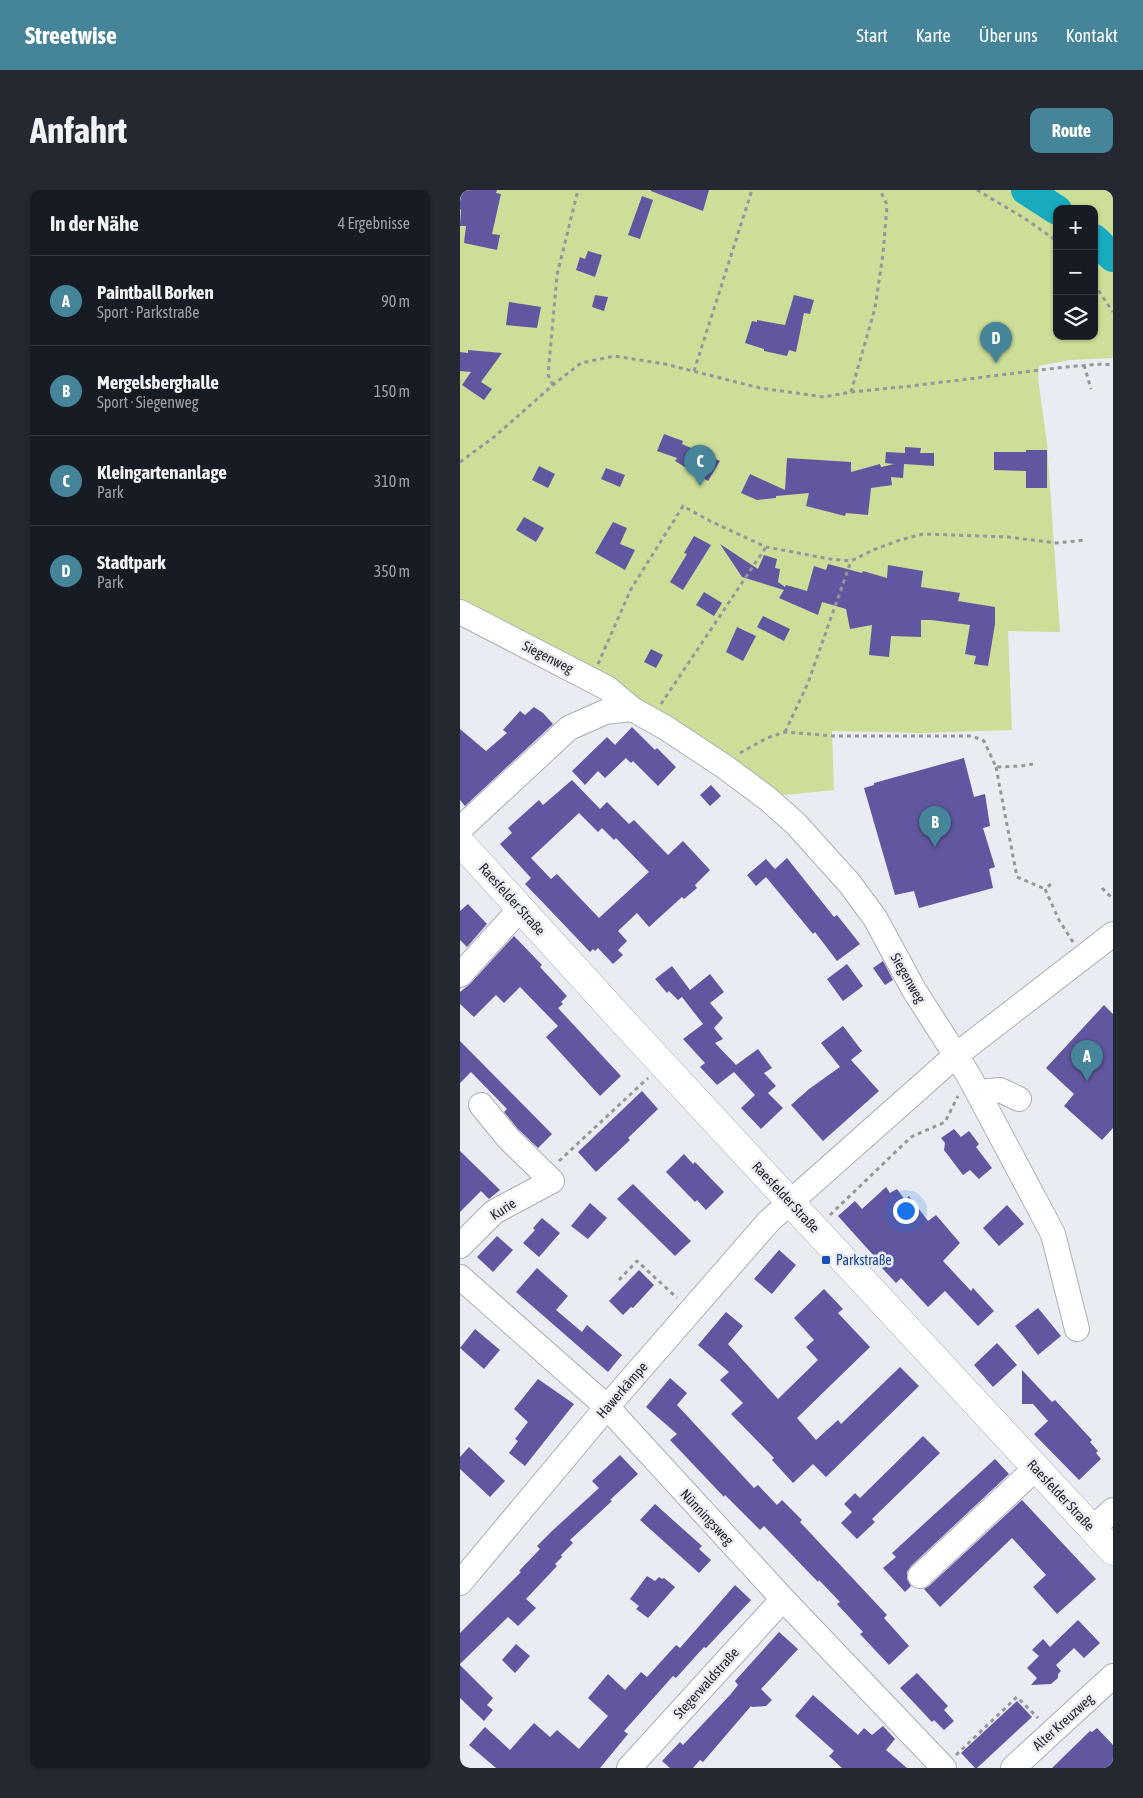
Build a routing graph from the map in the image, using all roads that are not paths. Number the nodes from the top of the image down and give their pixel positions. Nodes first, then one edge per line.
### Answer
1 (460, 612) edge
2 (641, 714) junction
3 (462, 844) edge
4 (520, 908) junction
5 (1113, 934) edge
6 (460, 975) edge
7 (955, 1056) junction
8 (973, 1084) junction
9 (1019, 1099) dead end
10 (481, 1105) dead end
11 (790, 1202) junction
12 (460, 1246) edge
13 (460, 1277) edge
14 (1078, 1329) dead end
15 (607, 1407) junction
16 (1036, 1468) junction
17 (1113, 1510) edge
18 (1092, 1529) junction
19 (1113, 1551) edge
20 (920, 1576) dead end
21 (460, 1584) edge
22 (783, 1599) junction
23 (1113, 1676) edge
24 (629, 1768) edge
25 (943, 1768) edge
26 (1013, 1768) edge

1 - 2 street, Siegenweg
2 - 3 street
2 - 7 street, Siegenweg
3 - 4 main road, Raesfelder Straße
4 - 6 street
4 - 11 main road, Raesfelder Straße
5 - 7 street
7 - 8 street, Siegenweg
7 - 11 street
8 - 9 street
8 - 14 street, Siegenweg
10 - 12 street, Kurie
11 - 15 street, Hawerkämpe
11 - 16 main road, Raesfelder Straße
13 - 15 street, Nünningsweg
15 - 21 street, Hawerkämpe
15 - 22 street, Nünningsweg
16 - 18 main road, Raesfelder Straße
16 - 20 street
17 - 18 street
18 - 19 main road, Raesfelder Straße
22 - 24 street, Stegerwaldstraße
22 - 25 street, Nünningsweg
23 - 26 street, Alter Kreuzweg

